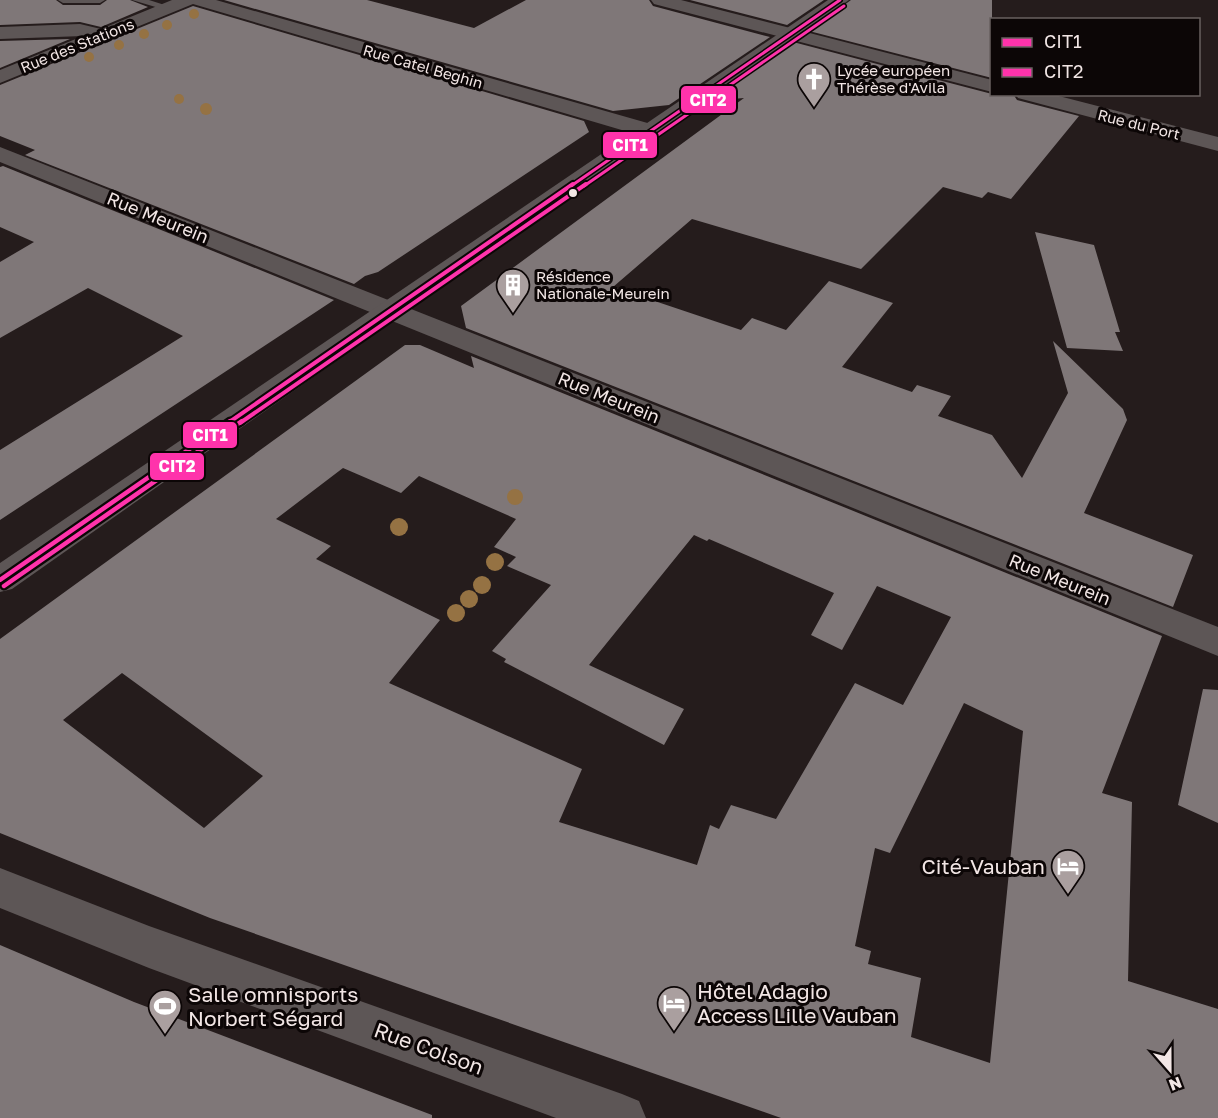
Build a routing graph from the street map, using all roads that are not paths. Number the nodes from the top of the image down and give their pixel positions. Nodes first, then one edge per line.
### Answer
1 (63, 0) edge
2 (100, 0) edge
3 (137, 0) edge
4 (188, 0) edge
5 (197, 0) edge
6 (660, 0) edge
7 (840, 0) edge
8 (169, 8) junction
9 (0, 33) edge
10 (105, 34) junction
11 (790, 34) junction
12 (0, 77) edge
13 (990, 85) edge
14 (1033, 96) edge
15 (650, 131) junction
16 (1218, 144) edge
17 (0, 154) edge
18 (391, 309) junction
19 (0, 580) edge
20 (1218, 642) edge
21 (0, 888) edge
22 (622, 1118) edge

1 - 2 lane
3 - 8 lane
4 - 8 street, Rue des Stations
5 - 15 street, Rue Catel Beghin
6 - 11 street
7 - 11 street
8 - 10 street, Rue des Stations
9 - 10 street
10 - 12 street, Rue des Stations
11 - 13 street
11 - 15 street
14 - 16 street, Rue du Port
15 - 18 street
17 - 18 street, Rue Meurein
18 - 19 street
18 - 20 street, Rue Meurein
21 - 22 street, Rue Colson

